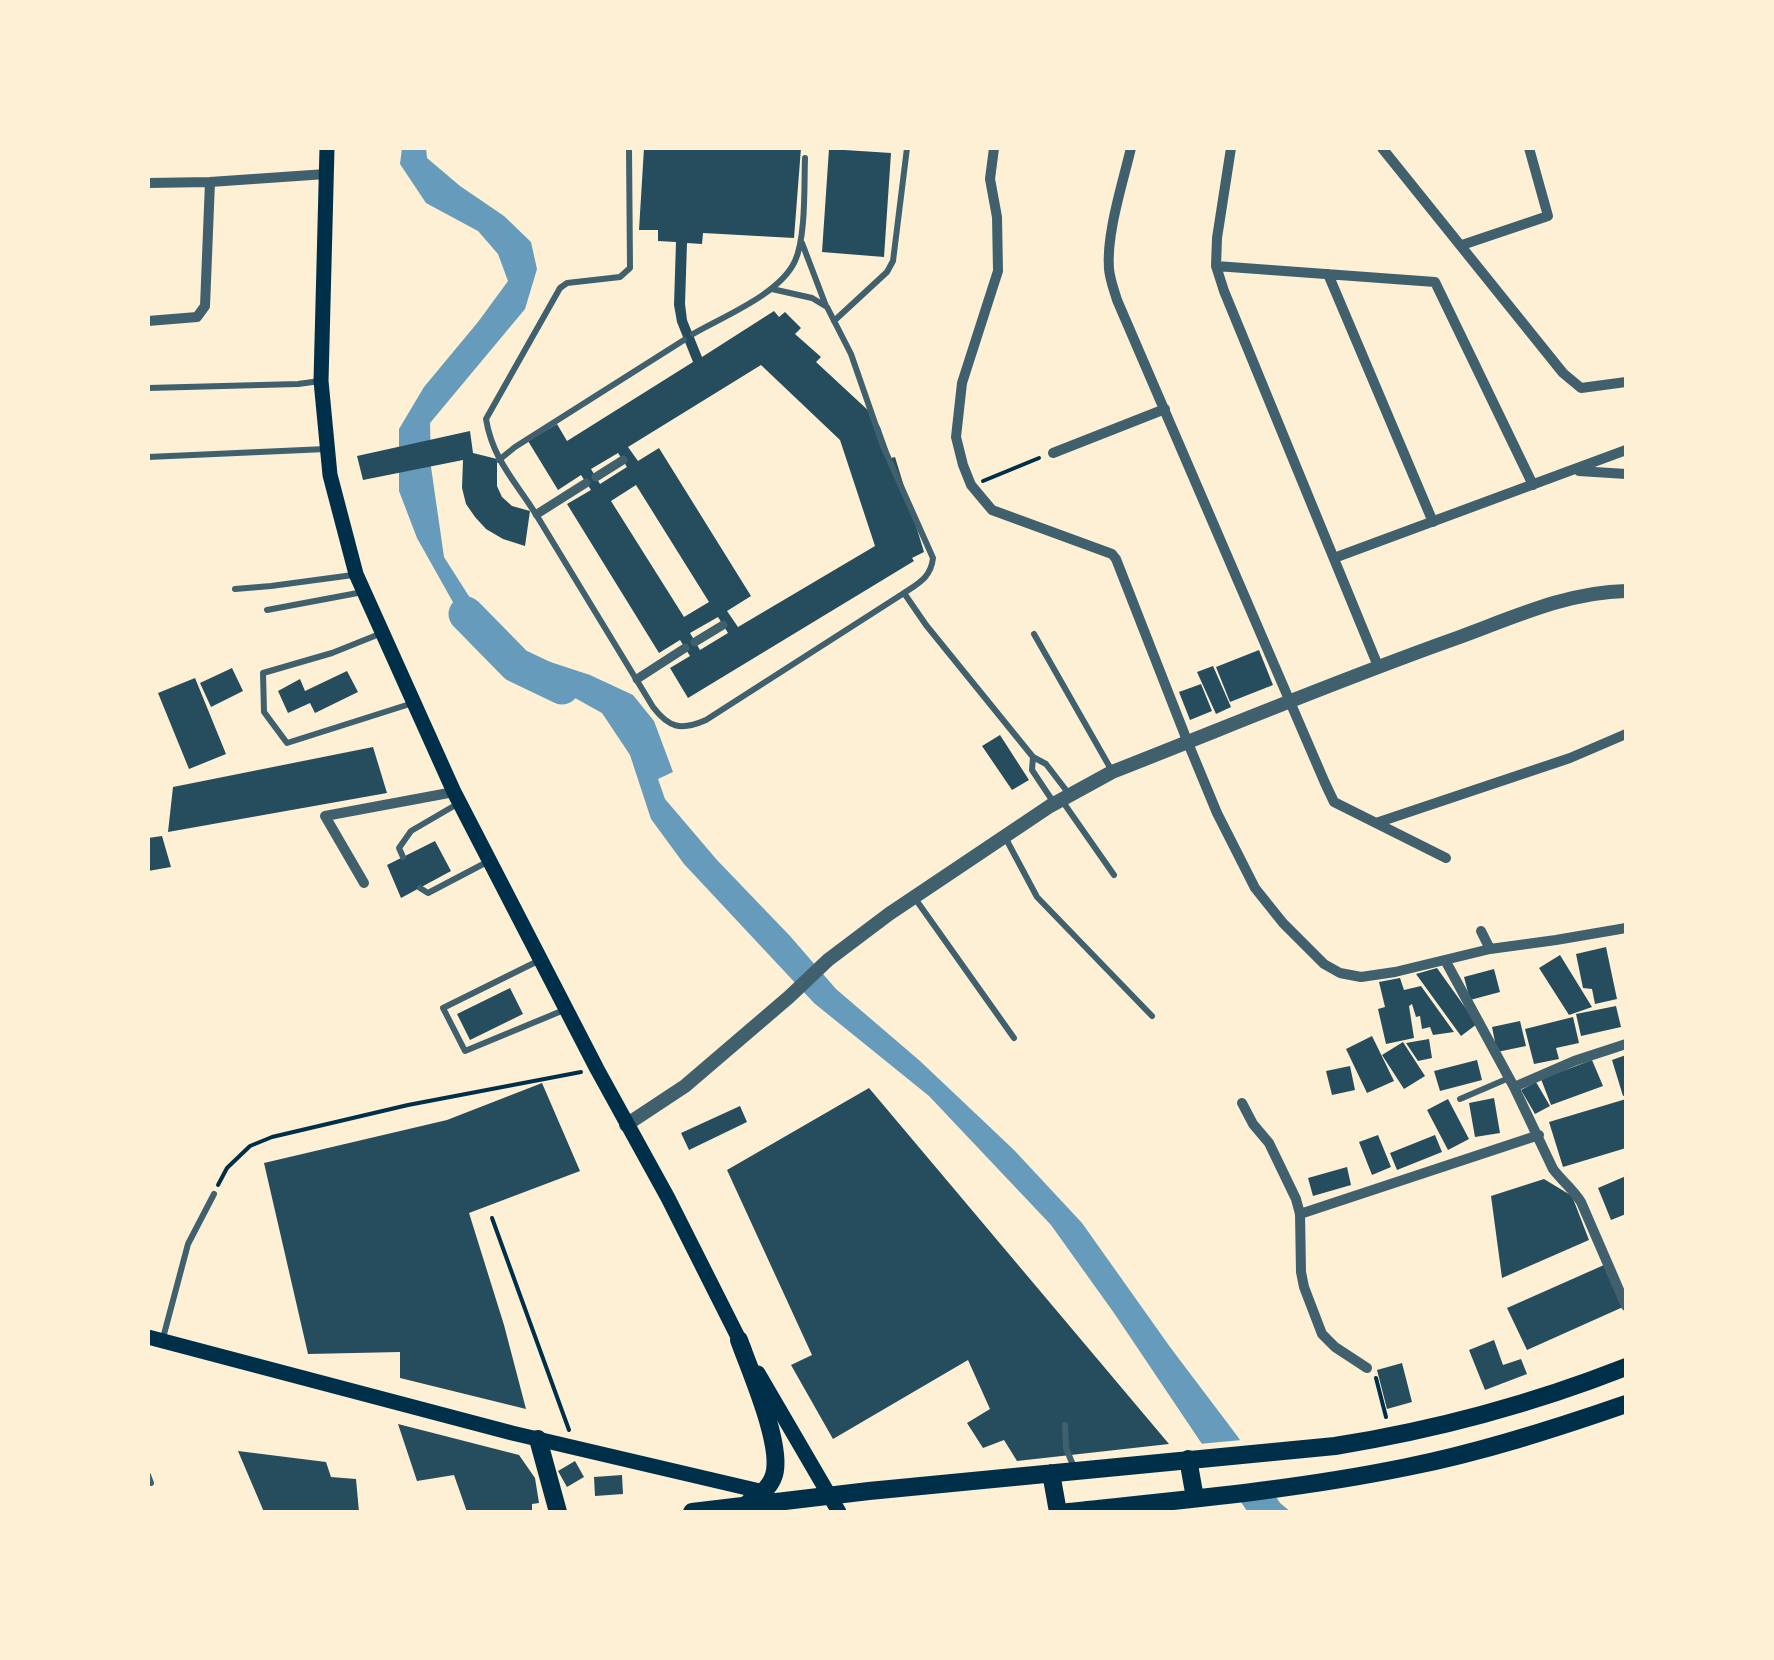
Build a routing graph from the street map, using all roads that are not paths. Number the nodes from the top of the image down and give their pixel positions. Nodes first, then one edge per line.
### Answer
1 (327, 148) edge
2 (628, 148) edge
3 (908, 148) edge
4 (994, 148) edge
5 (1130, 148) edge
6 (1231, 148) edge
7 (1382, 148) edge
8 (1529, 148) edge
9 (805, 158) dead end
10 (326, 174) junction
11 (210, 182) junction
12 (148, 183) edge
13 (800, 239) junction
14 (1462, 245) junction
15 (1216, 266) junction
16 (1328, 274) junction
17 (772, 289) junction
18 (826, 307) junction
19 (148, 321) edge
20 (834, 321) junction
21 (693, 334) dead end
22 (684, 340) dead end
23 (321, 381) junction
24 (1626, 382) edge
25 (148, 388) edge
26 (1165, 408) junction
27 (328, 449) junction
28 (1626, 450) edge
29 (1052, 453) road end
30 (148, 457) edge
31 (499, 460) junction
32 (622, 460) dead end
33 (1573, 470) junction
34 (1626, 474) edge
35 (1532, 485) junction
36 (536, 514) junction
37 (1432, 522) junction
38 (1334, 558) junction
39 (356, 574) junction
40 (235, 589) dead end
41 (1626, 591) edge
42 (363, 592) junction
43 (904, 593) junction
44 (267, 610) dead end
45 (723, 625) dead end
46 (382, 634) junction
47 (1034, 634) dead end
48 (696, 642) dead end
49 (685, 648) dead end
50 (1378, 666) junction
51 (636, 679) junction
52 (1290, 702) junction
53 (414, 703) junction
54 (1626, 734) edge
55 (1188, 742) junction
56 (1033, 757) junction
57 (1112, 772) junction
58 (457, 797) junction
59 (1061, 799) junction
60 (1376, 824) junction
61 (1004, 835) junction
62 (404, 857) dead end
63 (1446, 858) dead end
64 (491, 860) junction
65 (1114, 875) dead end
66 (364, 883) dead end
67 (420, 888) dead end
68 (913, 896) junction
69 (1626, 928) edge
70 (1481, 931) dead end
71 (1490, 948) junction
72 (541, 960) junction
73 (1445, 960) junction
74 (566, 1010) junction
75 (1152, 1016) dead end
76 (1014, 1038) dead end
77 (1626, 1044) edge
78 (1512, 1083) junction
79 (1460, 1099) dead end
80 (1242, 1103) dead end
81 (626, 1125) junction
82 (1539, 1135) junction
83 (214, 1194) road end
84 (1300, 1214) junction
85 (1626, 1306) edge
86 (155, 1338) edge
87 (739, 1340) junction
88 (1626, 1367) edge
89 (1367, 1368) road end
90 (1626, 1404) edge
91 (1065, 1425) dead end
92 (538, 1439) junction
93 (1188, 1459) junction
94 (1076, 1471) junction
95 (1051, 1473) junction
96 (764, 1492) junction
97 (1195, 1498) junction
98 (833, 1504) edge
99 (744, 1506) junction
100 (558, 1512) edge
101 (692, 1512) edge
102 (1058, 1512) edge
103 (1068, 1512) edge

1 - 10 main road
2 - 31 lane
3 - 20 lane
4 - 55 street
5 - 26 street
6 - 15 street
7 - 14 street
8 - 14 street
9 - 13 lane
10 - 11 street
10 - 23 main road
11 - 12 street
11 - 19 street
13 - 17 lane
13 - 18 lane
14 - 24 street
15 - 16 street
15 - 38 street
16 - 35 street
16 - 37 street
17 - 18 lane
17 - 21 lane
18 - 20 lane
20 - 43 lane
22 - 31 lane
23 - 25 lane
23 - 27 main road
26 - 29 street
26 - 52 street
27 - 30 lane
27 - 39 main road
28 - 33 street
31 - 36 lane
32 - 36 street
33 - 34 street
33 - 35 street
35 - 37 street
36 - 51 lane
37 - 38 street
38 - 50 street
39 - 40 lane
39 - 42 main road
41 - 50 street
42 - 44 lane
42 - 46 main road
43 - 51 lane
43 - 56 lane
45 - 48 street
46 - 53 main road
46 - 53 lane
47 - 57 lane
49 - 51 street
50 - 52 street
52 - 55 street
52 - 60 street
53 - 58 main road
54 - 60 street
55 - 57 street
55 - 73 street
56 - 59 lane
56 - 59 lane
57 - 59 street
58 - 62 lane
58 - 64 main road
58 - 66 street
59 - 61 street
59 - 65 lane
60 - 63 street
61 - 68 street
61 - 75 lane
64 - 67 lane
64 - 72 main road
68 - 76 lane
68 - 81 street
69 - 71 street
70 - 71 street
71 - 73 street
72 - 74 main road
72 - 74 lane
73 - 78 street
74 - 81 main road
77 - 78 street
78 - 79 lane
78 - 82 street
80 - 84 street
81 - 87 main road
82 - 84 street
82 - 85 street
83 - 86 lane
84 - 89 street
86 - 92 main road
87 - 96 main road
87 - 98 main road
88 - 93 main road
90 - 97 main road
91 - 94 lane
92 - 96 main road
92 - 100 main road
93 - 94 main road
93 - 97 main road
94 - 95 main road
95 - 98 main road
95 - 102 main road
96 - 99 main road
97 - 103 main road
98 - 99 main road
99 - 101 main road

